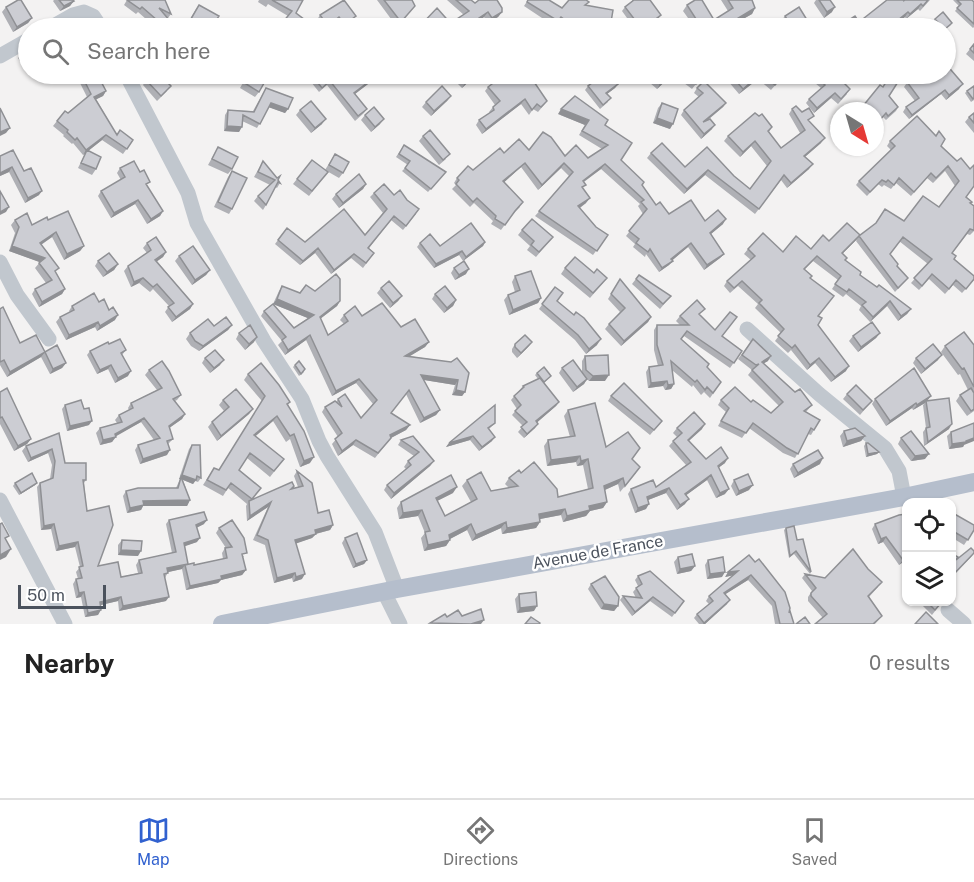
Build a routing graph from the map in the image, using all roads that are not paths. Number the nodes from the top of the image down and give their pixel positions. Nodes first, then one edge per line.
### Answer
1 (87, 0) edge
2 (68, 18) edge
3 (92, 18) edge
4 (95, 18) edge
5 (18, 46) edge
6 (0, 56) edge
7 (131, 84) edge
8 (0, 262) edge
9 (747, 329) dead end
10 (49, 339) dead end
11 (974, 482) edge
12 (904, 497) junction
13 (0, 500) edge
14 (391, 590) junction
15 (948, 610) dead end
16 (65, 624) edge
17 (222, 624) edge
18 (400, 624) edge
19 (964, 624) edge

1 - 4 street
2 - 3 street
5 - 6 street
7 - 14 street
8 - 10 street
9 - 12 street
11 - 12 main road, Avenue de France
12 - 14 main road, Avenue de France
13 - 16 street
14 - 17 main road, Avenue de France
14 - 18 street
15 - 19 street

